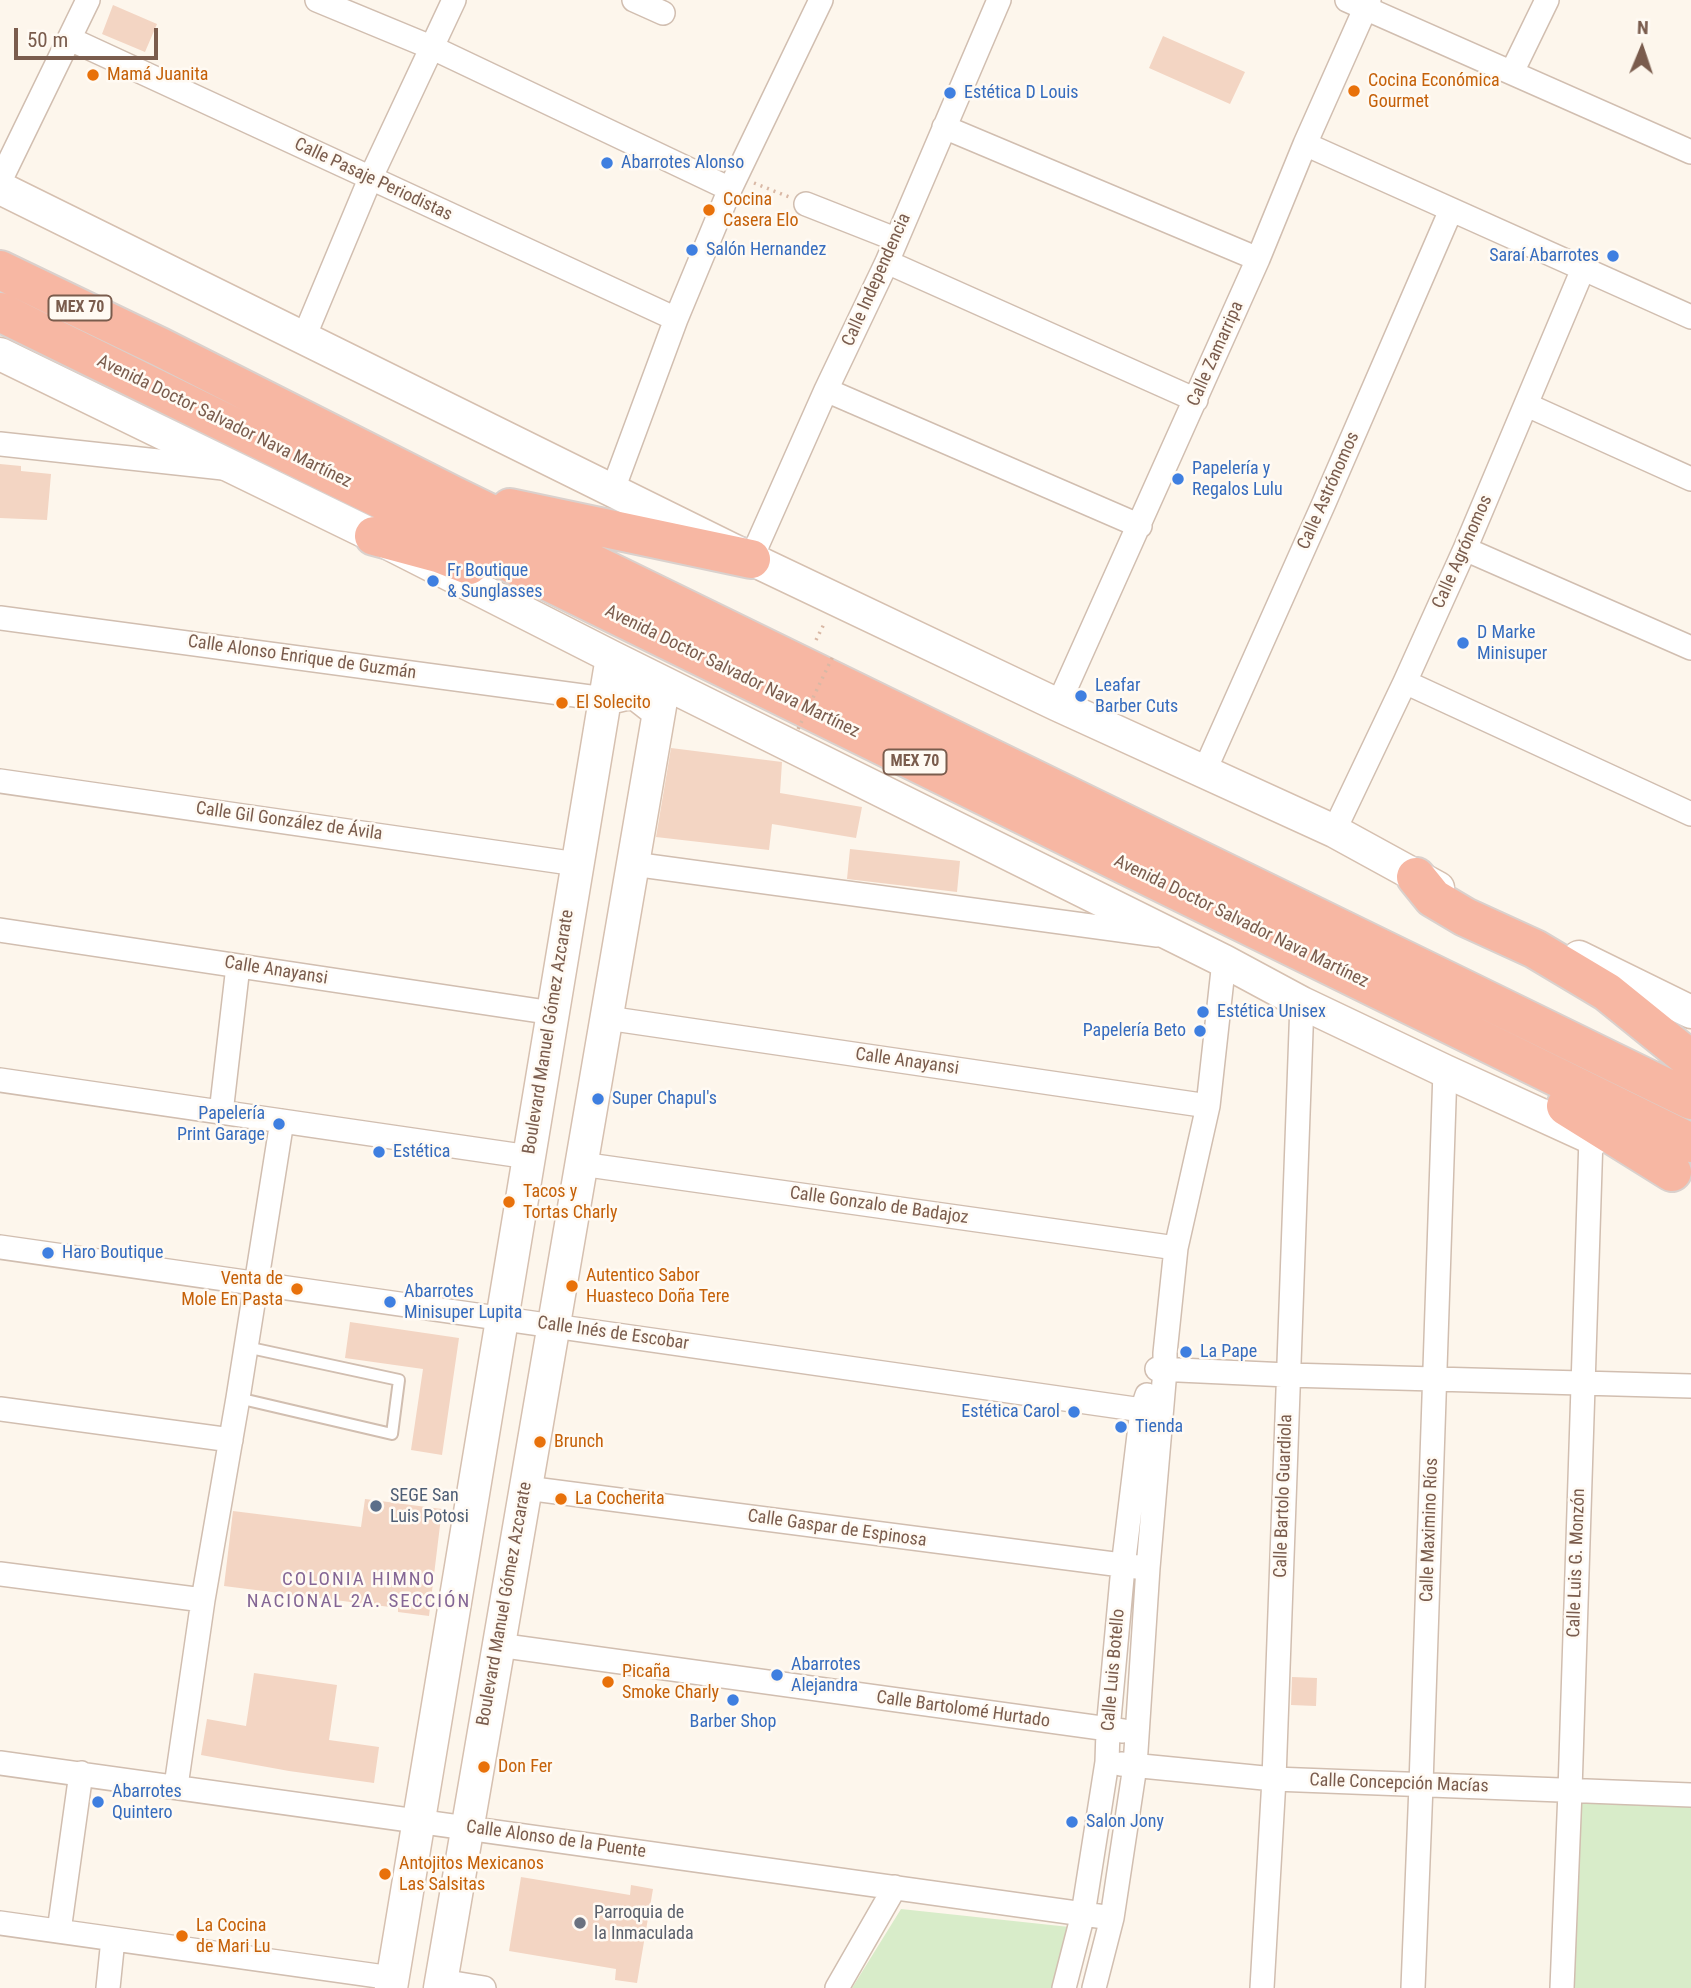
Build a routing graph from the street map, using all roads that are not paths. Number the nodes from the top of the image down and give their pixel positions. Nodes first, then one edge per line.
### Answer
1 (88, 0) edge
2 (317, 0) edge
3 (454, 0) edge
4 (634, 0) edge
5 (821, 0) edge
6 (999, 0) edge
7 (1547, 0) edge
8 (1360, 3) edge
9 (663, 13) dead end
10 (70, 38) junction
11 (433, 48) junction
12 (1512, 72) junction
13 (944, 127) junction
14 (1305, 144) junction
15 (1691, 152) edge
16 (370, 179) junction
17 (0, 181) edge
18 (733, 182) junction
19 (0, 188) edge
20 (806, 204) road end
21 (1451, 209) junction
22 (895, 239) junction
23 (1258, 259) junction
24 (887, 262) junction
25 (0, 270) edge
26 (1583, 270) junction
27 (0, 312) edge
28 (1691, 317) edge
29 (676, 319) junction
30 (304, 337) junction
31 (0, 354) edge
32 (826, 390) junction
33 (1196, 400) junction
34 (1527, 405) junction
35 (0, 444) edge
36 (236, 470) junction
37 (1691, 479) edge
38 (612, 492) junction
39 (452, 495) junction
40 (1140, 526) junction
41 (374, 536) junction
42 (1465, 549) junction
43 (751, 559) junction
44 (0, 618) edge
45 (1691, 648) edge
46 (612, 657) junction
47 (703, 658) junction
48 (1405, 682) junction
49 (662, 697) junction
50 (604, 699) junction
51 (1058, 705) junction
52 (1204, 772) junction
53 (0, 781) edge
54 (1691, 814) edge
55 (1334, 831) junction
56 (577, 864) junction
57 (633, 864) junction
58 (1416, 877) junction
59 (0, 930) edge
60 (1176, 937) junction
61 (1224, 961) junction
62 (238, 966) junction
63 (1302, 1003) junction
64 (1691, 1012) edge
65 (553, 1013) junction
66 (607, 1018) junction
67 (1691, 1060) edge
68 (1445, 1071) junction
69 (0, 1080) edge
70 (1691, 1100) edge
71 (1208, 1105) junction
72 (221, 1112) junction
73 (282, 1121) junction
74 (1591, 1137) junction
75 (529, 1157) junction
76 (582, 1164) junction
77 (1685, 1165) edge
78 (0, 1247) edge
79 (1176, 1248) junction
80 (257, 1283) junction
81 (502, 1318) junction
82 (554, 1326) junction
83 (246, 1347) junction
84 (1162, 1364) junction
85 (1288, 1375) junction
86 (1435, 1379) junction
87 (1583, 1383) junction
88 (1691, 1386) edge
89 (239, 1398) junction
90 (0, 1409) edge
91 (1142, 1409) junction
92 (230, 1440) junction
93 (526, 1488) junction
94 (1123, 1567) junction
95 (1148, 1568) junction
96 (0, 1574) edge
97 (203, 1600) junction
98 (498, 1645) junction
99 (1108, 1730) junction
100 (1137, 1733) junction
101 (0, 1762) edge
102 (1107, 1762) junction
103 (1135, 1766) junction
104 (81, 1773) junction
105 (1274, 1779) junction
106 (1422, 1785) junction
107 (176, 1786) junction
108 (1570, 1791) junction
109 (1691, 1795) edge
110 (419, 1820) junction
111 (467, 1827) junction
112 (895, 1887) junction
113 (1083, 1914) junction
114 (1112, 1917) junction
115 (0, 1923) edge
116 (59, 1931) junction
117 (113, 1939) junction
118 (392, 1983) edge
119 (440, 1985) edge
120 (108, 1988) edge
121 (484, 1988) edge
122 (837, 1988) edge
123 (1064, 1988) edge
124 (1094, 1988) edge
125 (1262, 1988) edge
126 (1413, 1988) edge
127 (1562, 1988) edge

1 - 10 street
2 - 11 street
3 - 11 street
4 - 9 street
5 - 18 street
6 - 13 street, Calle Independencia
7 - 12 street
8 - 12 street
8 - 14 street, Calle Zamarripa
10 - 16 street, Calle Pasaje Periodistas
10 - 17 street
11 - 16 street
11 - 18 street
12 - 15 street
13 - 22 street, Calle Independencia
13 - 23 street
14 - 21 street
14 - 23 street, Calle Zamarripa
16 - 29 street, Calle Pasaje Periodistas
16 - 30 street
18 - 29 street
19 - 30 main road
20 - 22 street
21 - 26 street
21 - 52 street, Calle Astrónomos
22 - 24 street, Calle Independencia
23 - 33 street, Calle Zamarripa
24 - 32 street, Calle Independencia
24 - 33 street
25 - 39 highway, Avenida Doctor Salvador Nava Martínez / MEX 70
26 - 28 street
26 - 34 street, Calle Agrónomos
27 - 47 highway, Avenida Doctor Salvador Nava Martínez / MEX 70
29 - 38 street
30 - 38 main road
31 - 36 main road
32 - 40 street
32 - 43 street, Calle Independencia
33 - 40 street, Calle Zamarripa
34 - 37 street
34 - 42 street, Calle Agrónomos
35 - 36 street
36 - 41 main road
38 - 43 main road
39 - 43 highway
39 - 70 highway, Avenida Doctor Salvador Nava Martínez / MEX 70
40 - 51 street, Calle Zamarripa
41 - 46 main road
41 - 47 highway
42 - 45 street
42 - 48 street, Calle Agrónomos
43 - 51 main road
44 - 50 street, Calle Alonso Enrique de Guzmán
46 - 49 main road
46 - 50 main road, Boulevard Manuel Gómez Azcarate
47 - 77 highway, Avenida Doctor Salvador Nava Martínez / MEX 70
48 - 54 street
48 - 55 street, Calle Agrónomos
49 - 50 main road
49 - 57 main road, Boulevard Manuel Gómez Azcarate
49 - 60 main road
50 - 56 main road, Boulevard Manuel Gómez Azcarate
51 - 52 main road
52 - 55 main road
53 - 56 street, Calle Gil González de Ávila
55 - 58 main road
56 - 65 main road, Boulevard Manuel Gómez Azcarate
57 - 60 street
57 - 66 main road, Boulevard Manuel Gómez Azcarate
58 - 64 main road
58 - 67 highway
59 - 62 street, Calle Anayansi
60 - 61 main road
61 - 63 main road
61 - 71 street, Calle Luis Botello
62 - 65 street, Calle Anayansi
62 - 72 street
63 - 68 main road
63 - 85 street, Calle Bartolo Guardiola
65 - 75 main road, Boulevard Manuel Gómez Azcarate
66 - 71 street, Calle Anayansi
66 - 76 main road, Boulevard Manuel Gómez Azcarate
68 - 74 main road
68 - 86 street, Calle Maximino Ríos
69 - 72 street
71 - 79 street, Calle Luis Botello
72 - 73 street
73 - 75 street
73 - 80 street
74 - 77 main road
74 - 87 street, Calle Luis G. Monzón
75 - 81 main road, Boulevard Manuel Gómez Azcarate
76 - 79 street, Calle Gonzalo de Badajoz
76 - 82 main road, Boulevard Manuel Gómez Azcarate
78 - 80 street, Calle Inés de Escobar
79 - 84 street, Calle Luis Botello
80 - 81 street, Calle Inés de Escobar
80 - 83 street
81 - 82 street, Calle Inés de Escobar
81 - 110 main road, Boulevard Manuel Gómez Azcarate
82 - 91 street, Calle Inés de Escobar
82 - 93 main road, Boulevard Manuel Gómez Azcarate
83 - 89 street
83 - 89 lane
84 - 85 street
84 - 91 street, Calle Luis Botello
84 - 95 street, Calle Luis Botello
85 - 86 street
85 - 105 street, Calle Bartolo Guardiola
86 - 87 street
86 - 106 street, Calle Maximino Ríos
87 - 88 street
87 - 108 street, Calle Luis G. Monzón
89 - 92 street
90 - 92 street
91 - 94 street, Calle Luis Botello
92 - 97 street
93 - 94 street, Calle Gaspar de Espinosa
93 - 98 main road, Boulevard Manuel Gómez Azcarate
94 - 95 street, Calle Gaspar de Espinosa
94 - 99 street, Calle Luis Botello
95 - 100 street, Calle Luis Botello
96 - 97 street
97 - 107 street
98 - 99 street, Calle Bartolomé Hurtado
98 - 111 main road, Boulevard Manuel Gómez Azcarate
99 - 100 street, Calle Bartolomé Hurtado
99 - 102 street, Calle Luis Botello
100 - 103 street, Calle Luis Botello
101 - 104 street, Calle Alonso de la Puente
102 - 103 street, Calle Concepción Macías
102 - 113 street, Calle Luis Botello
103 - 105 street, Calle Concepción Macías
103 - 114 street, Calle Luis Botello
104 - 107 street, Calle Alonso de la Puente
104 - 116 street
105 - 106 street, Calle Concepción Macías
105 - 125 street, Calle Bartolo Guardiola
106 - 108 street, Calle Concepción Macías
106 - 126 street, Calle Maximino Ríos
107 - 110 street, Calle Alonso de la Puente
108 - 109 street, Calle Concepción Macías
108 - 127 street, Calle Luis G. Monzón
110 - 111 street, Calle Alonso de la Puente
110 - 118 main road, Boulevard Manuel Gómez Azcarate
111 - 112 street, Calle Alonso de la Puente
111 - 119 main road, Boulevard Manuel Gómez Azcarate
112 - 113 street, Calle Alonso de la Puente
112 - 122 street
113 - 114 street, Calle Alonso de la Puente
113 - 123 street, Calle Luis Botello
114 - 124 street, Calle Luis Botello
115 - 116 street
116 - 117 street
117 - 118 street
117 - 120 street
119 - 121 street

